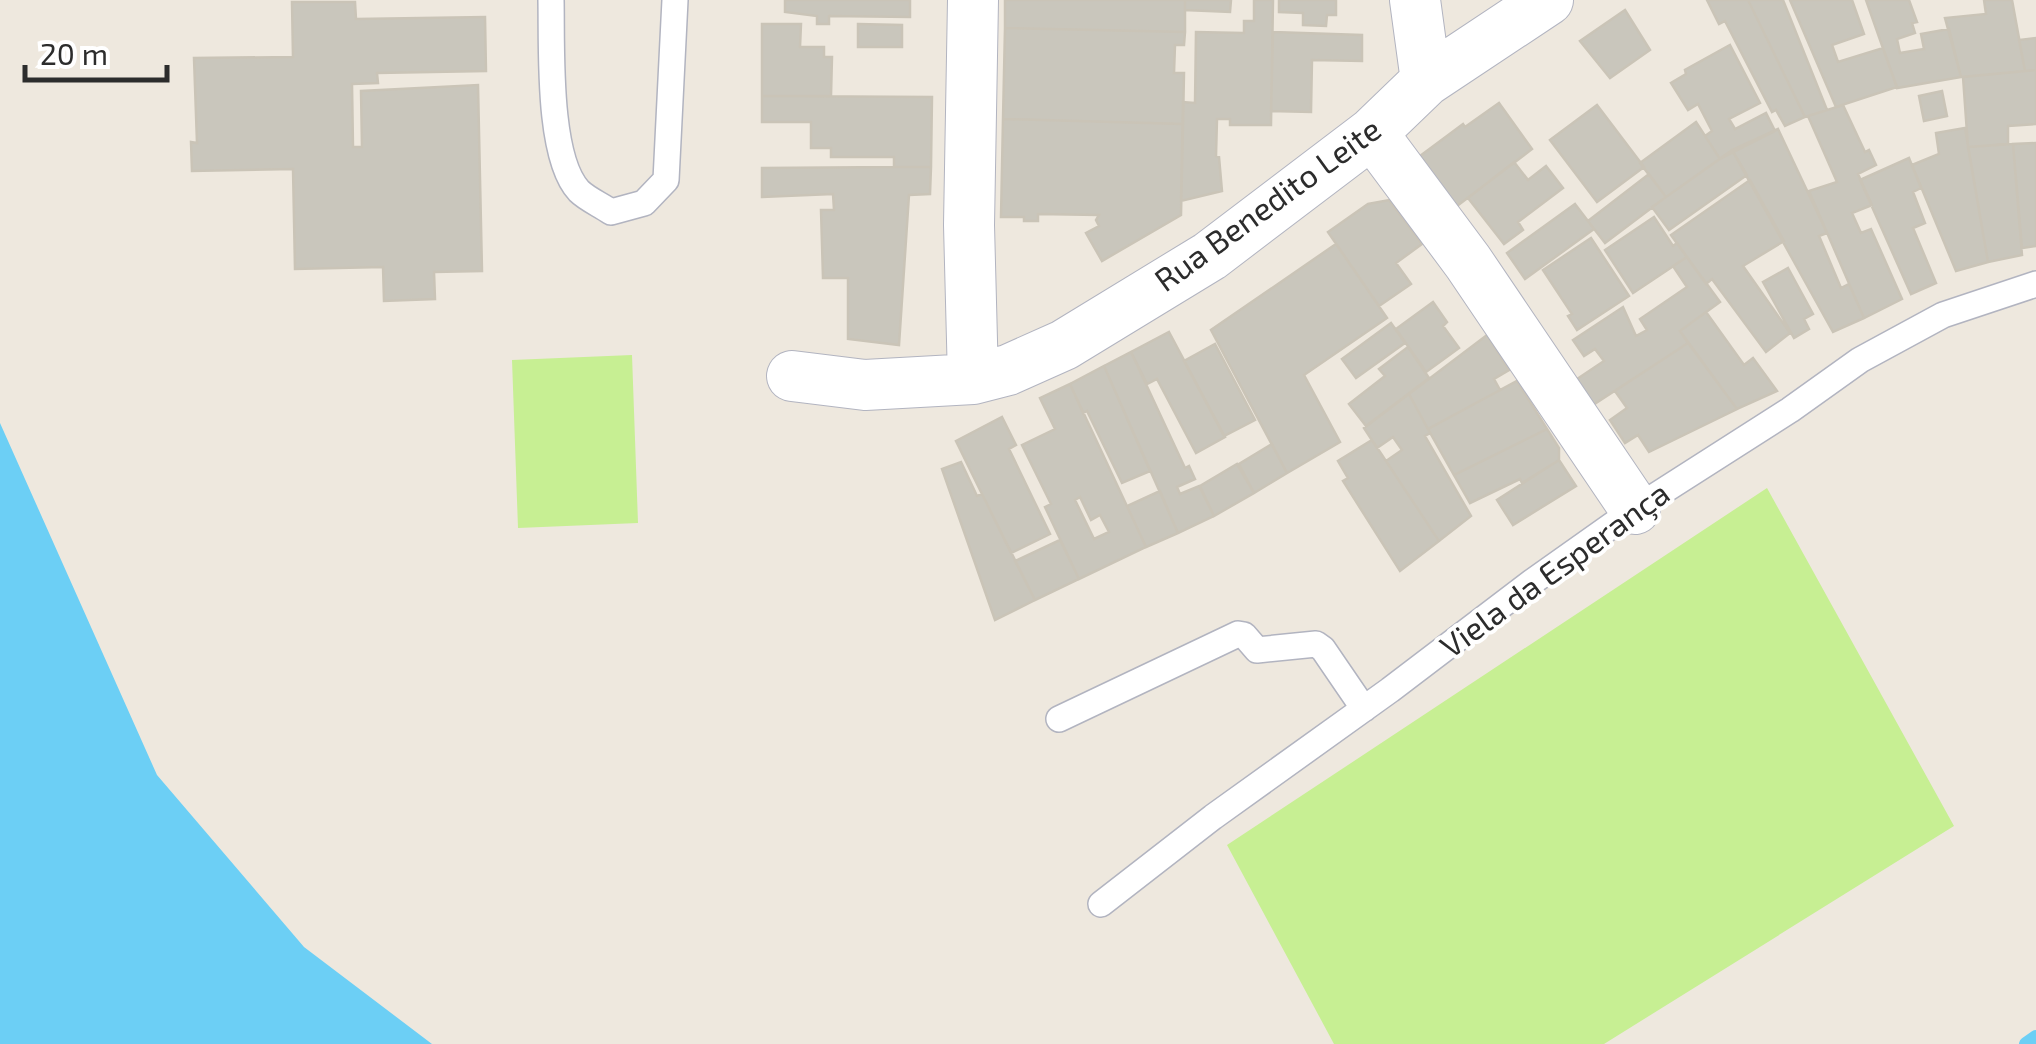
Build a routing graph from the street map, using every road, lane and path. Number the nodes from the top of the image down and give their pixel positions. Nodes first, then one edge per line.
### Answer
1 (551, 0) edge
2 (676, 0) edge
3 (974, 0) edge
4 (1416, 0) edge
5 (1548, 0) edge
6 (1426, 80) junction
7 (1372, 133) junction
8 (2036, 284) edge
9 (792, 376) dead end
10 (973, 379) junction
11 (1635, 509) junction
12 (1364, 708) junction
13 (1059, 719) dead end
14 (1102, 904) dead end

1 - 2 lane
3 - 10 street
4 - 6 street
5 - 6 street, Rua Benedito Leite
6 - 7 street, Rua Benedito Leite
7 - 10 street, Rua Benedito Leite
7 - 11 street
8 - 11 lane, Viela da Esperança
9 - 10 street, Rua Benedito Leite
11 - 12 lane, Viela da Esperança
12 - 13 lane
12 - 14 lane, Viela da Esperança

